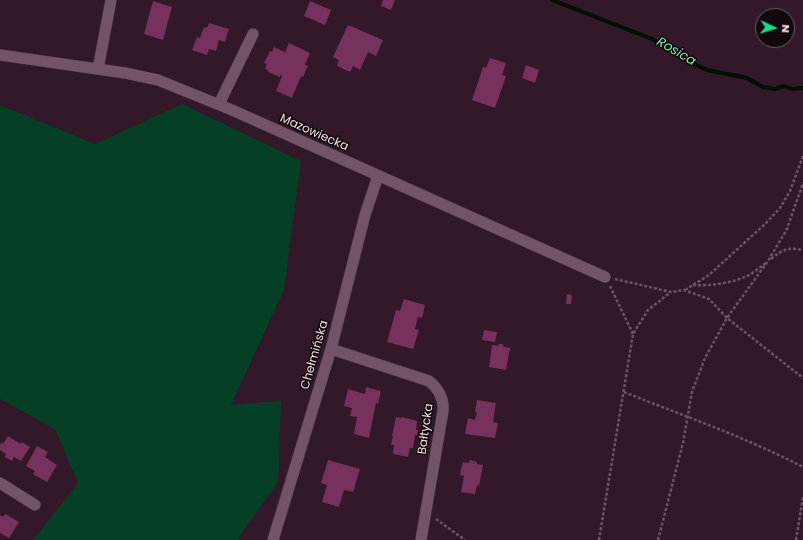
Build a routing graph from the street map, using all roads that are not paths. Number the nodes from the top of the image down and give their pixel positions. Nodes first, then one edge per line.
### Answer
1 (111, 0) edge
2 (253, 34) dead end
3 (0, 55) edge
4 (98, 69) junction
5 (219, 104) junction
6 (378, 176) junction
7 (605, 277) road end
8 (331, 349) junction
9 (0, 483) edge
10 (35, 505) dead end
11 (273, 540) edge
12 (421, 540) edge

1 - 4 street
2 - 5 street
3 - 4 street, Mazowiecka
4 - 5 street, Mazowiecka
5 - 6 street, Mazowiecka
6 - 7 street, Mazowiecka
6 - 8 street, Chełmińska
8 - 11 street, Chełmińska
8 - 12 street, Bałtycka
9 - 10 street

